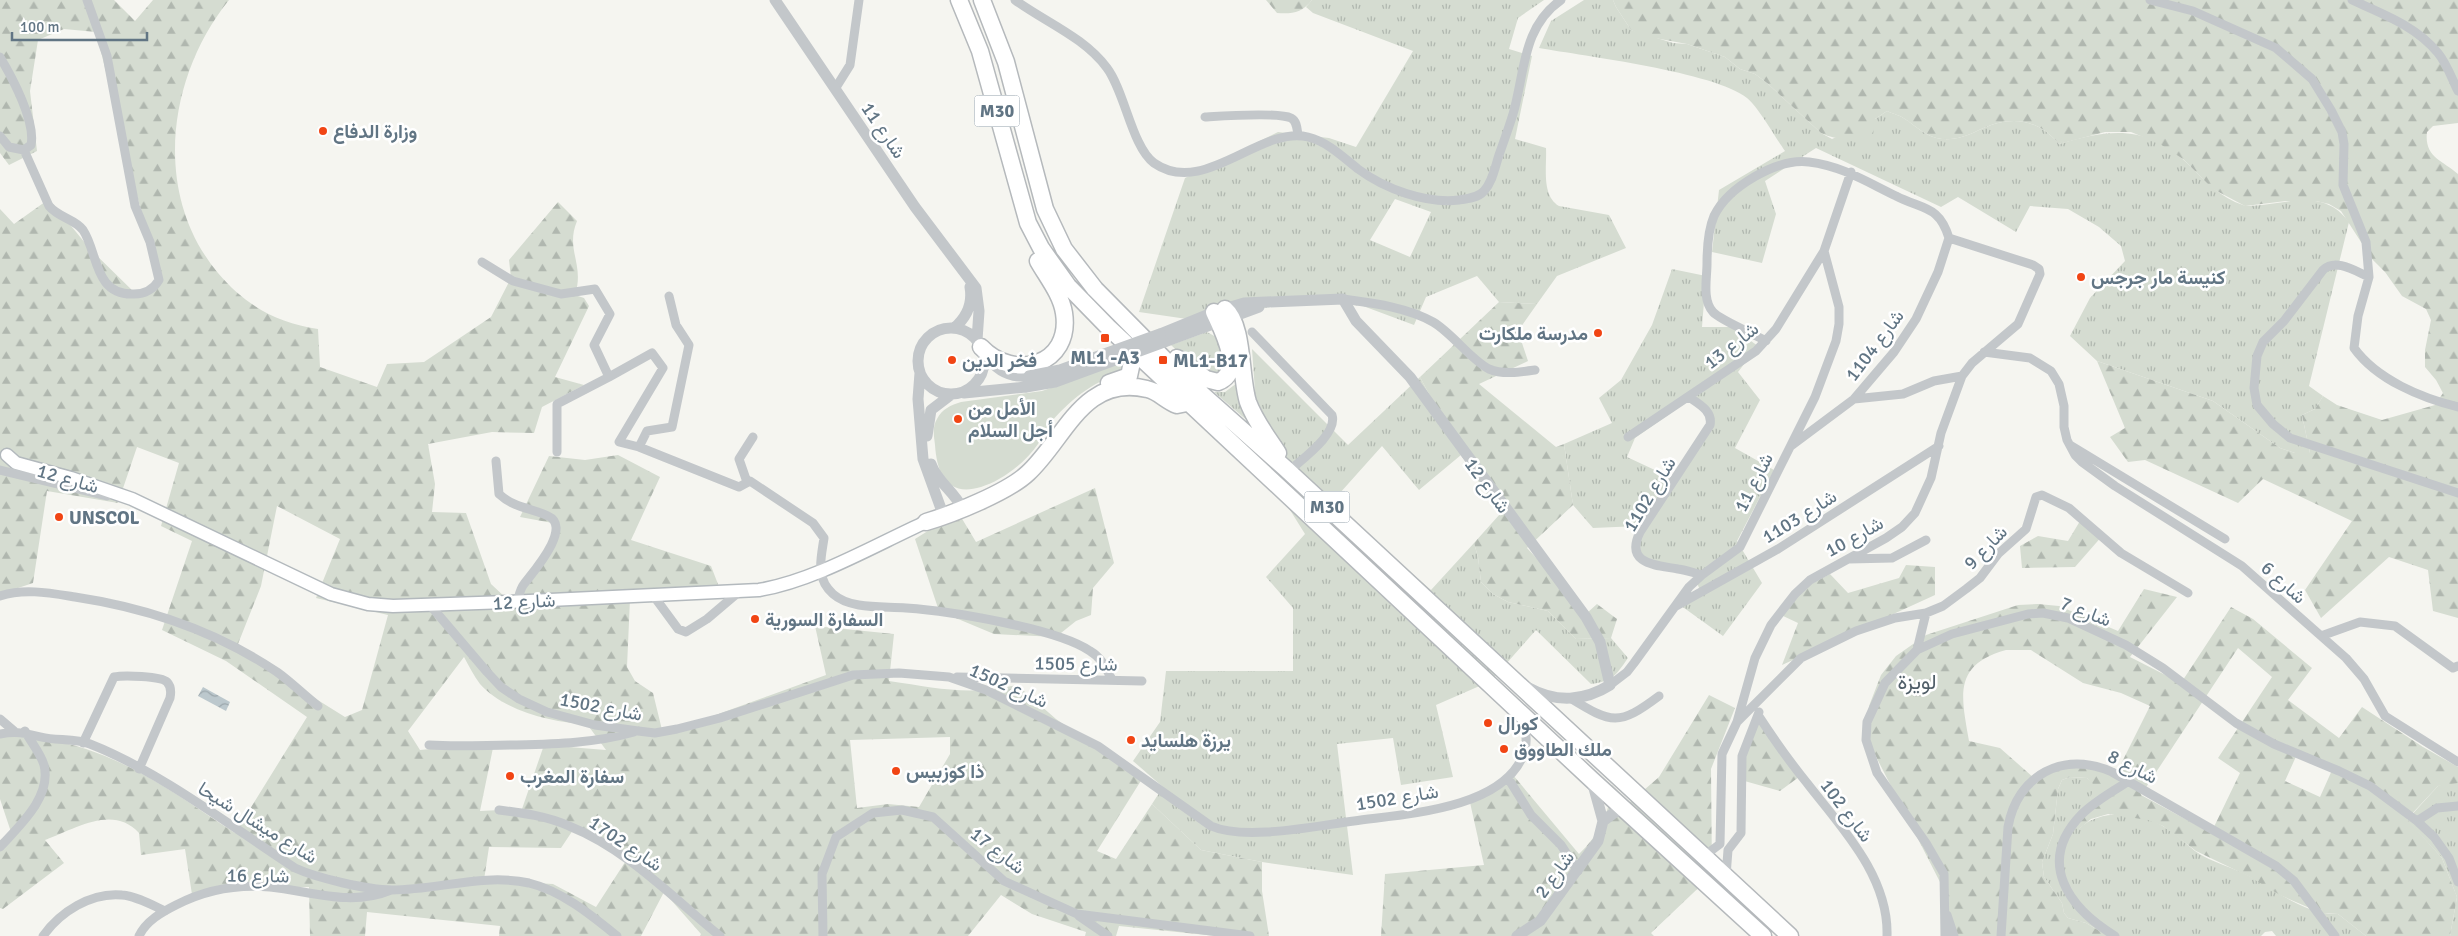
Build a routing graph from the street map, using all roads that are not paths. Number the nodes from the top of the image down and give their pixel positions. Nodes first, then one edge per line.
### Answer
1 (87, 0) edge
2 (775, 0) edge
3 (859, 0) edge
4 (959, 0) edge
5 (982, 0) edge
6 (1015, 0) edge
7 (1561, 0) edge
8 (2150, 0) edge
9 (2352, 0) edge
10 (0, 57) edge
11 (835, 89) junction
12 (2458, 92) edge
13 (1204, 117) dead end
14 (1298, 135) junction
15 (0, 136) edge
16 (24, 150) junction
17 (1851, 172) junction
18 (1028, 224) junction
19 (1949, 238) junction
20 (1824, 250) junction
21 (482, 262) dead end
22 (968, 275) junction
23 (2369, 278) junction
24 (669, 296) dead end
25 (1343, 299) junction
26 (1120, 315) junction
27 (1222, 315) junction
28 (954, 328) junction
29 (1252, 332) dead end
30 (1766, 341) junction
31 (980, 346) junction
32 (1130, 348) junction
33 (1984, 352) junction
34 (1535, 370) dead end
35 (920, 373) junction
36 (1962, 376) junction
37 (609, 377) junction
38 (1027, 382) junction
39 (955, 394) junction
40 (1689, 396) junction
41 (1854, 399) junction
42 (1187, 403) junction
43 (2458, 407) edge
44 (753, 437) dead end
45 (1628, 437) dead end
46 (2070, 445) junction
47 (1790, 446) junction
48 (1939, 446) junction
49 (639, 447) junction
50 (557, 452) dead end
51 (3, 454) edge
52 (496, 461) dead end
53 (0, 470) edge
54 (1287, 470) junction
55 (747, 482) junction
56 (2458, 493) edge
57 (126, 496) junction
58 (960, 504) junction
59 (942, 514) junction
60 (926, 522) joint
61 (2225, 539) dead end
62 (1926, 540) dead end
63 (1847, 559) junction
64 (819, 571) junction
65 (1702, 575) junction
66 (740, 591) junction
67 (2188, 593) dead end
68 (653, 595) junction
69 (0, 596) edge
70 (517, 602) junction
71 (430, 605) junction
72 (1672, 608) junction
73 (1926, 613) junction
74 (2321, 636) junction
75 (1917, 650) junction
76 (2458, 666) edge
77 (949, 677) junction
78 (1112, 680) junction
79 (1515, 680) junction
80 (1142, 681) dead end
81 (1610, 685) junction
82 (1765, 695) junction
83 (1660, 696) dead end
84 (1570, 698) junction
85 (1514, 704) junction
86 (318, 706) dead end
87 (1758, 714) junction
88 (0, 718) edge
89 (1737, 722) junction
90 (14, 731) junction
91 (638, 731) junction
92 (25, 732) junction
93 (0, 734) edge
94 (83, 742) junction
95 (428, 745) dead end
96 (2458, 762) edge
97 (139, 768) junction
98 (1508, 778) junction
99 (1591, 779) junction
100 (2129, 781) junction
101 (2458, 806) edge
102 (1622, 807) junction
103 (499, 810) dead end
104 (1603, 821) junction
105 (2417, 821) junction
106 (0, 847) edge
107 (1704, 856) junction
108 (1578, 871) junction
109 (1726, 876) junction
110 (2458, 882) edge
111 (391, 890) junction
112 (165, 911) junction
113 (1945, 911) junction
114 (1077, 914) junction
115 (43, 936) edge
116 (139, 936) edge
117 (617, 936) edge
118 (720, 936) edge
119 (823, 936) edge
120 (1108, 936) edge
121 (1250, 936) edge
122 (1517, 936) edge
123 (1763, 936) edge
124 (1790, 936) edge
125 (1887, 936) edge
126 (1945, 936) edge
127 (1954, 936) edge
128 (2001, 936) edge
129 (2115, 936) edge
130 (2334, 936) edge

1 - 16 street
2 - 11 street, شارع 11
3 - 11 street
4 - 18 highway, M30
5 - 26 highway, M30
6 - 14 street
7 - 14 street
8 - 23 street
9 - 12 street
10 - 16 street
11 - 22 street, شارع 11
13 - 14 street
15 - 16 street
17 - 19 street
17 - 20 street, شارع 13
17 - 30 street
18 - 31 highway
18 - 32 highway, M30
19 - 33 street, شارع 10
19 - 41 street, شارع 1104
20 - 30 street, شارع 13
20 - 47 street, شارع 11
21 - 37 street
22 - 28 street, شارع 11
22 - 31 street, شارع 11
23 - 43 street
23 - 56 street
24 - 49 street
25 - 27 street
25 - 34 street
25 - 81 street, شارع 12
26 - 27 highway
26 - 54 highway, M30
27 - 38 street, bridge
27 - 54 highway
28 - 31 street
28 - 35 street
29 - 54 street
30 - 40 street, شارع 13
31 - 38 street
31 - 39 street
32 - 42 highway, M30
32 - 58 highway
33 - 36 street, شارع 10
33 - 46 street, شارع 6
35 - 39 street
35 - 59 street
36 - 41 street
36 - 48 street, شارع 10
37 - 49 street
37 - 50 street
38 - 39 street
39 - 58 street
40 - 45 street, شارع 13
40 - 65 street, شارع 1102
41 - 47 street, شارع 1104
42 - 58 highway
42 - 85 highway, M30
44 - 55 street
46 - 61 street
46 - 74 street, شارع 6
47 - 65 street, شارع 11
48 - 63 street, شارع 10
48 - 72 street, شارع 1103
49 - 55 street
51 - 57 main road, شارع 12
52 - 70 street
53 - 57 street
54 - 79 highway, M30
55 - 64 street
57 - 71 main road, شارع 12
58 - 59 highway
59 - 60 highway
60 - 64 main road, شارع 12
62 - 63 street
63 - 89 street, شارع 10
64 - 66 main road, شارع 12
64 - 78 street
65 - 72 street, شارع 11
66 - 68 main road, شارع 12
66 - 68 street
67 - 73 street, شارع 9
68 - 70 main road, شارع 12
69 - 86 street
70 - 71 main road, شارع 12
71 - 91 street, شارع 1502
72 - 81 street, شارع 11
73 - 75 street
73 - 82 street, شارع 9
74 - 76 street
74 - 96 street, شارع 6
75 - 105 street, شارع 7
75 - 113 street, شارع 7
77 - 78 street, شارع 1505
77 - 91 street, شارع 1502
77 - 98 street, شارع 1502
78 - 80 street, شارع 1505
79 - 84 street
79 - 107 highway, M30
81 - 84 street
82 - 87 street
82 - 89 street, شارع 9
83 - 84 street
85 - 98 street, شارع 1502
85 - 99 highway, M30
87 - 109 street
87 - 125 street, شارع 102
88 - 90 street
89 - 107 street, شارع 10
90 - 92 street, شارع ميشال شيحا
90 - 93 street, شارع ميشال شيحا
91 - 95 street
92 - 94 street, شارع ميشال شيحا
92 - 106 street
94 - 97 street, شارع ميشال شيحا
94 - 97 street
97 - 111 street, شارع ميشال شيحا
98 - 108 street
99 - 102 highway, M30
99 - 104 street
100 - 128 street, شارع 8
100 - 129 street
100 - 130 street, شارع 8
101 - 105 street
102 - 104 street
102 - 123 highway, M30
103 - 118 street, شارع 1702
104 - 108 street, شارع 2
105 - 110 street, شارع 7
107 - 109 highway, M30
108 - 122 street, شارع 2
109 - 124 highway, M30
111 - 112 street, شارع 16
111 - 117 street, شارع ميشال شيحا
112 - 115 street
112 - 116 street, شارع 16
113 - 126 street, شارع 7
113 - 127 street
114 - 119 street, شارع 17
114 - 120 street
114 - 121 street, شارع 17

